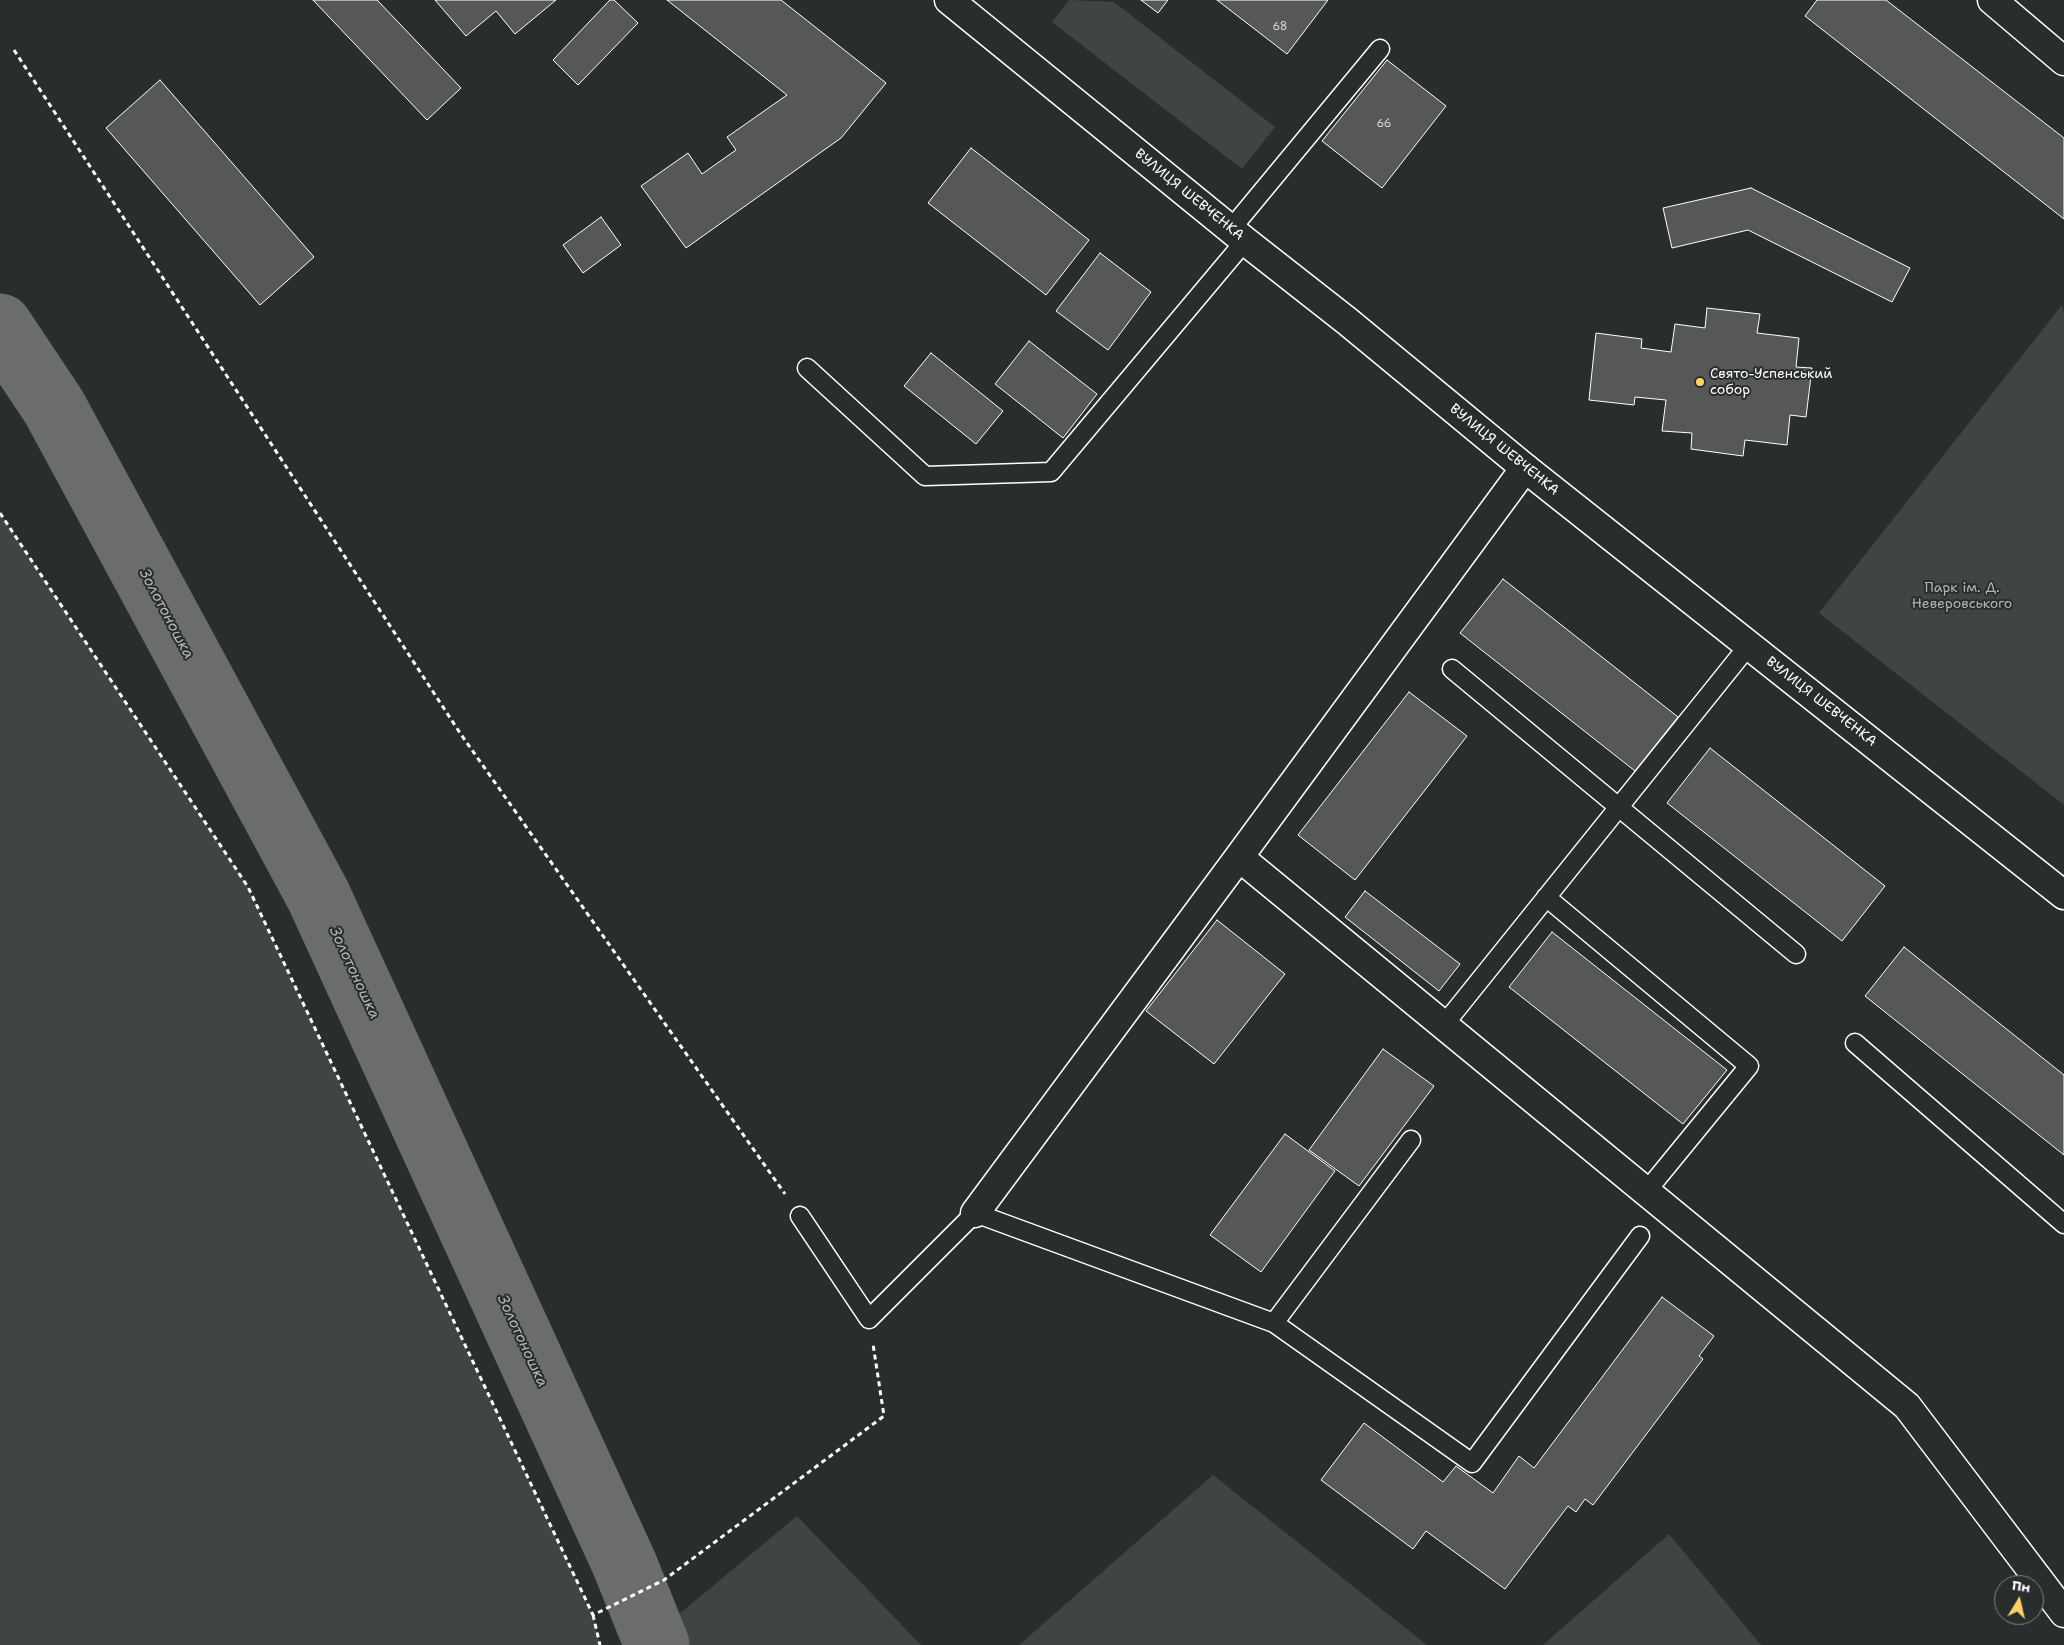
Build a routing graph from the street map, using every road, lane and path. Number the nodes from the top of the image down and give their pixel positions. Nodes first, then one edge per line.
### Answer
1 (948, 0) edge
2 (1992, 0) edge
3 (1380, 49) dead end
4 (14, 50) dead end
5 (2064, 61) edge
6 (1238, 235) junction
7 (807, 368) dead end
8 (1525, 468) junction
9 (0, 512) edge
10 (1749, 645) junction
11 (1452, 669) dead end
12 (1619, 807) junction
13 (1238, 857) junction
14 (2064, 895) edge
15 (1546, 898) junction
16 (1796, 954) dead end
17 (1443, 1026) junction
18 (1855, 1043) dead end
19 (1411, 1140) dead end
20 (1645, 1192) junction
21 (975, 1213) junction
22 (800, 1216) joint
23 (2064, 1224) edge
24 (1640, 1236) dead end
25 (870, 1319) junction
26 (1274, 1323) junction
27 (2064, 1613) edge
28 (593, 1615) junction
29 (600, 1645) edge

1 - 6 street, ВУЛИЦЯ ШЕВЧЕНКА
2 - 5 street
3 - 6 lane
4 - 22 path
6 - 7 lane
6 - 8 street, ВУЛИЦЯ ШЕВЧЕНКА
8 - 10 street, ВУЛИЦЯ ШЕВЧЕНКА
8 - 13 street
9 - 28 path
10 - 12 lane
10 - 14 street, ВУЛИЦЯ ШЕВЧЕНКА
11 - 12 lane
12 - 15 lane
12 - 16 lane
13 - 17 street
13 - 21 street
15 - 17 lane
15 - 20 lane
17 - 20 street
18 - 23 lane
19 - 26 lane
20 - 27 street
21 - 25 lane
21 - 26 lane
22 - 25 lane
24 - 26 lane
25 - 28 path
28 - 29 path

